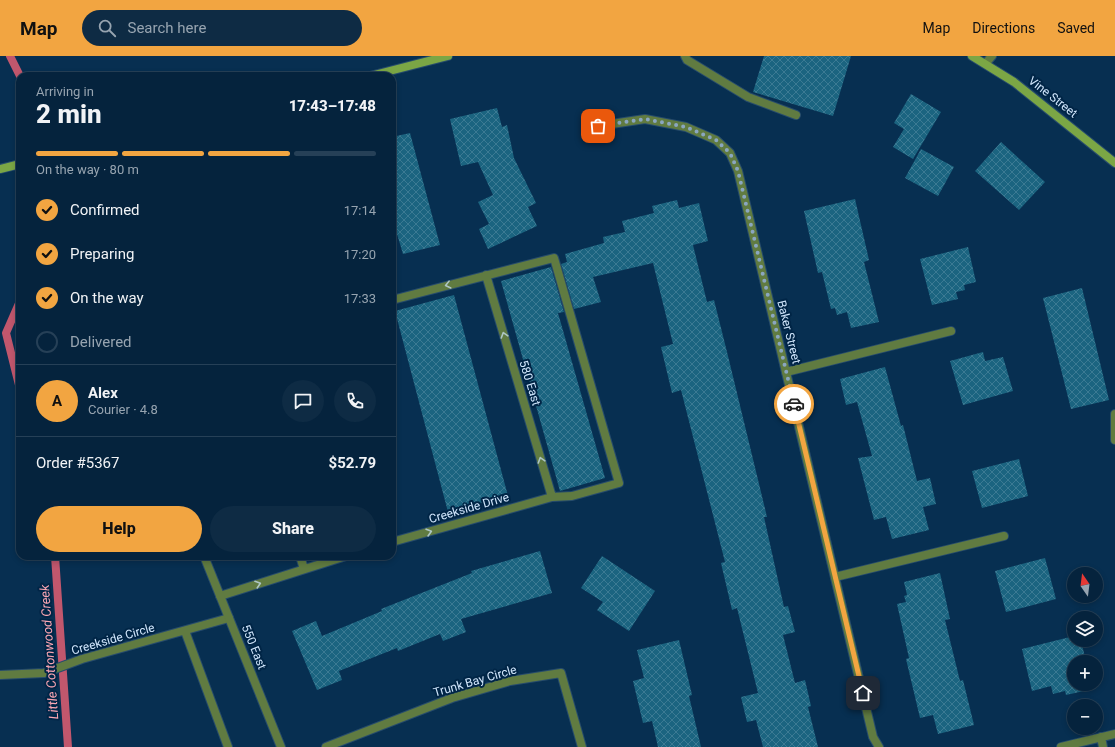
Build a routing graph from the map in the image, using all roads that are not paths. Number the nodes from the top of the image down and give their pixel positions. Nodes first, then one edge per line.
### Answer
1 (448, 56) edge
2 (685, 56) edge
3 (972, 56) edge
4 (992, 56) edge
5 (986, 63) junction
6 (386, 72) edge
7 (796, 115) dead end
8 (598, 126) dead end
9 (1115, 163) edge
10 (16, 165) edge
11 (0, 169) edge
12 (486, 275) junction
13 (396, 299) edge
14 (951, 331) dead end
15 (786, 372) junction
16 (1115, 414) edge
17 (1115, 440) edge
18 (552, 498) junction
19 (1004, 536) dead end
20 (396, 541) edge
21 (206, 560) edge
22 (301, 560) edge
23 (333, 560) edge
24 (304, 569) junction
25 (835, 577) junction
26 (220, 596) junction
27 (229, 618) junction
28 (185, 631) junction
29 (0, 675) edge
30 (1115, 734) edge
31 (1100, 737) junction
32 (228, 747) edge
33 (281, 747) edge
34 (326, 747) edge
35 (582, 747) edge
36 (879, 747) edge
37 (1062, 747) edge
38 (1103, 747) edge

1 - 6 main road
2 - 7 street
3 - 5 main road, Vine Street
4 - 5 street
5 - 9 main road, Vine Street
8 - 15 street, Baker Street
10 - 11 main road
12 -> 13 street
18 -> 12 street, 580 East
12 - 18 street, Creekside Drive
14 - 15 street
15 - 25 street, Baker Street
16 - 17 street
20 -> 18 street, Creekside Drive
19 - 25 street
21 - 26 street, 550 East
22 - 24 street
23 - 24 street
26 -> 24 street
25 - 36 street, Baker Street
26 - 27 street, 550 East
27 - 28 street, Creekside Circle
27 - 33 street, 550 East
28 - 29 street, Creekside Circle
28 - 32 street
30 - 31 street
31 - 37 street
31 - 38 street
34 - 35 street, Trunk Bay Circle

